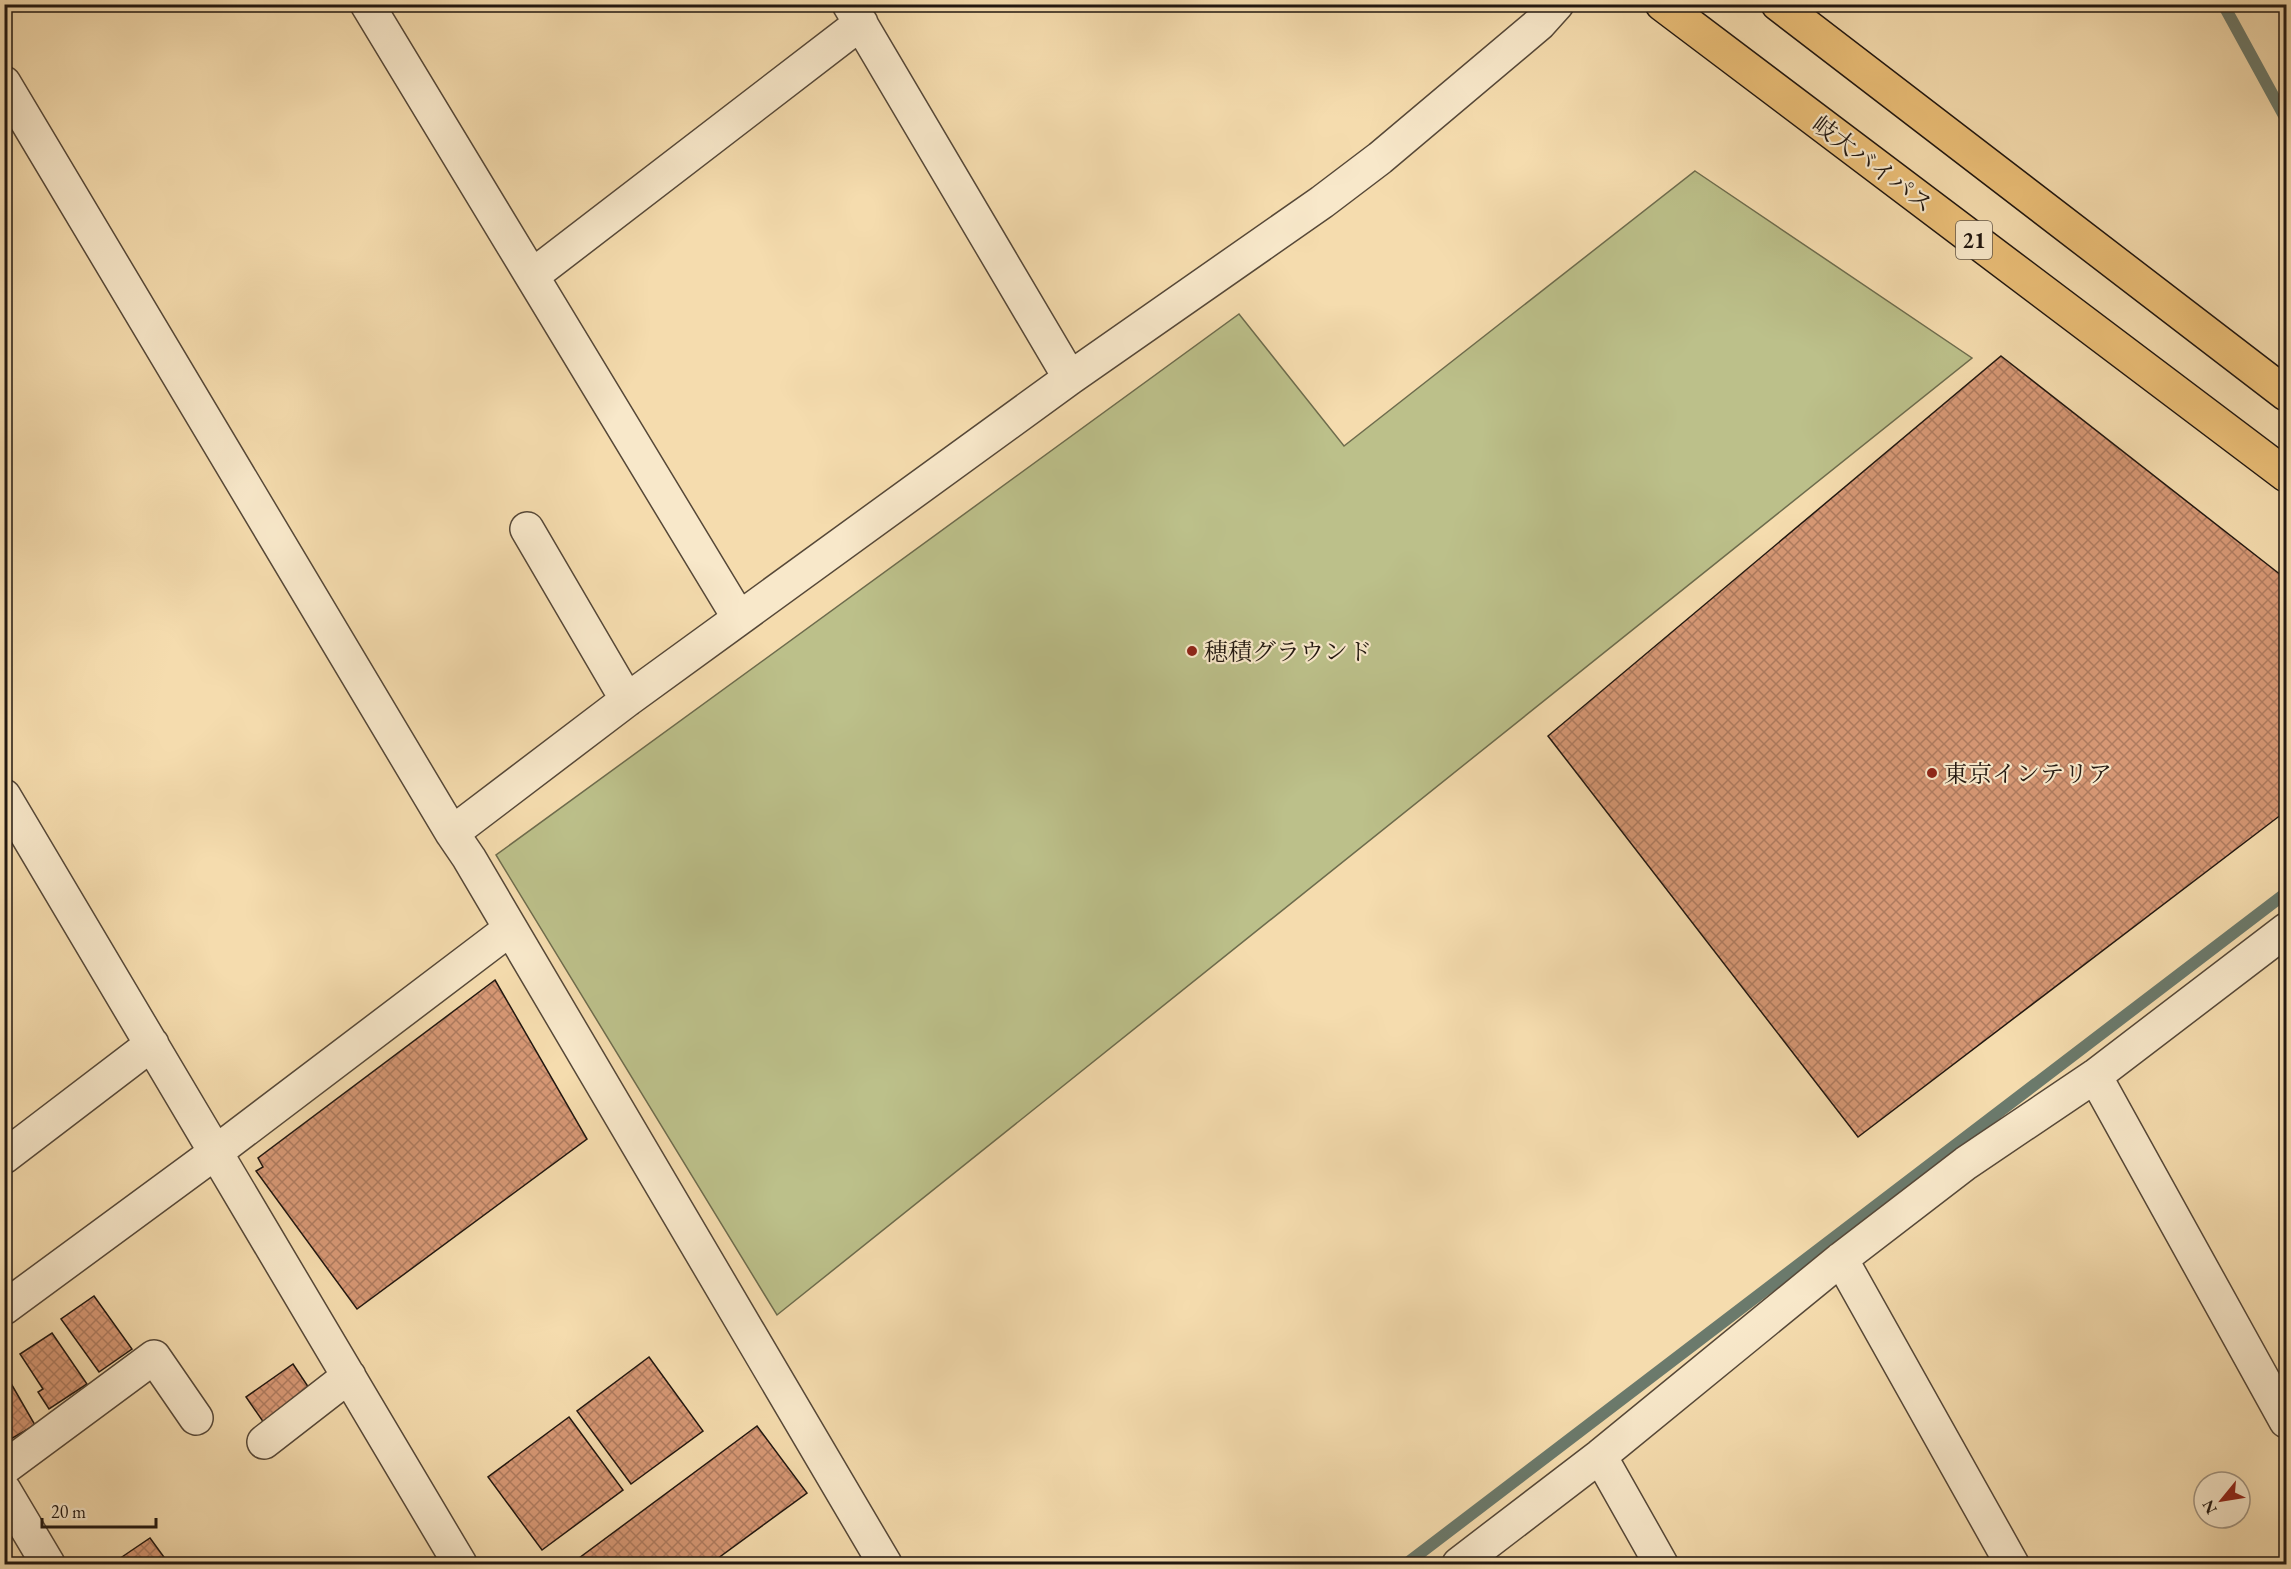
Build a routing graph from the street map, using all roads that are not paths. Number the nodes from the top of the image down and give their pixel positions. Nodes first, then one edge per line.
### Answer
1 (367, 4) edge
2 (1557, 4) edge
3 (1662, 4) edge
4 (1778, 4) edge
5 (855, 14) edge
6 (4, 83) edge
7 (532, 276) junction
8 (1070, 378) junction
9 (2286, 394) edge
10 (2286, 475) edge
11 (527, 529) dead end
12 (740, 618) junction
13 (627, 699) junction
14 (4, 796) edge
15 (452, 832) junction
16 (510, 929) junction
17 (2286, 930) edge
18 (152, 1044) junction
19 (2095, 1076) junction
20 (216, 1152) junction
21 (4, 1157) edge
22 (1841, 1259) junction
23 (4, 1308) edge
24 (349, 1376) junction
25 (196, 1418) dead end
26 (2286, 1421) edge
27 (264, 1442) dead end
28 (1600, 1456) junction
29 (4, 1468) edge
30 (4, 1490) edge
31 (48, 1564) edge
32 (460, 1564) edge
33 (885, 1564) edge
34 (1459, 1564) edge
35 (1661, 1564) edge
36 (2012, 1564) edge

1 - 7 street
2 - 8 street
3 - 10 highway, 岐大バイパス / 21
4 - 9 highway
5 - 7 street
5 - 8 street
6 - 15 street
7 - 12 street
8 - 12 street
11 - 13 street
12 - 13 street
13 - 15 street
14 - 18 street
15 - 16 street
16 - 20 street
16 - 33 street
17 - 19 street
18 - 20 street
18 - 21 street
19 - 22 street
19 - 26 street
20 - 23 street
20 - 24 street
22 - 28 street
22 - 36 street
24 - 27 street
24 - 32 street
25 - 29 street
28 - 34 street
28 - 35 street
30 - 31 street

